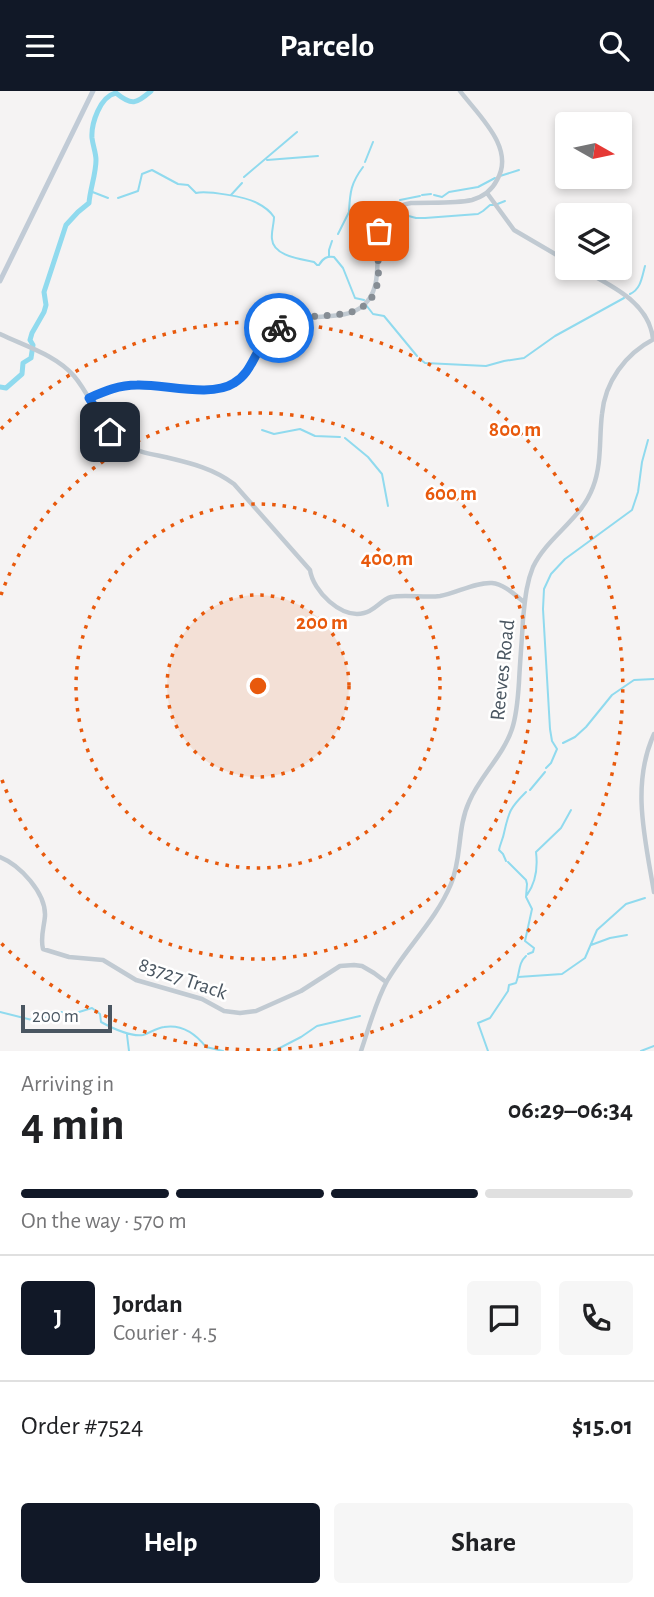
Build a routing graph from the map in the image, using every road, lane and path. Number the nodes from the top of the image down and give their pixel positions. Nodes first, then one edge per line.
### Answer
1 (93, 91) edge
2 (460, 91) edge
3 (487, 193) junction
4 (555, 254) edge
5 (599, 280) edge
6 (0, 281) edge
7 (0, 334) edge
8 (653, 339) edge
9 (89, 398) junction
10 (525, 602) junction
11 (654, 734) edge
12 (0, 857) edge
13 (654, 892) edge
14 (386, 982) junction
15 (361, 1051) edge

1 - 6 main road
2 - 3 street
3 - 4 street
3 - 9 street
5 - 8 street
7 - 9 street
8 - 10 street, Reeves Road
9 - 10 street
10 - 14 street, Reeves Road
11 - 13 street
12 - 14 street, 83727 Track
14 - 15 street, Reeves Road

